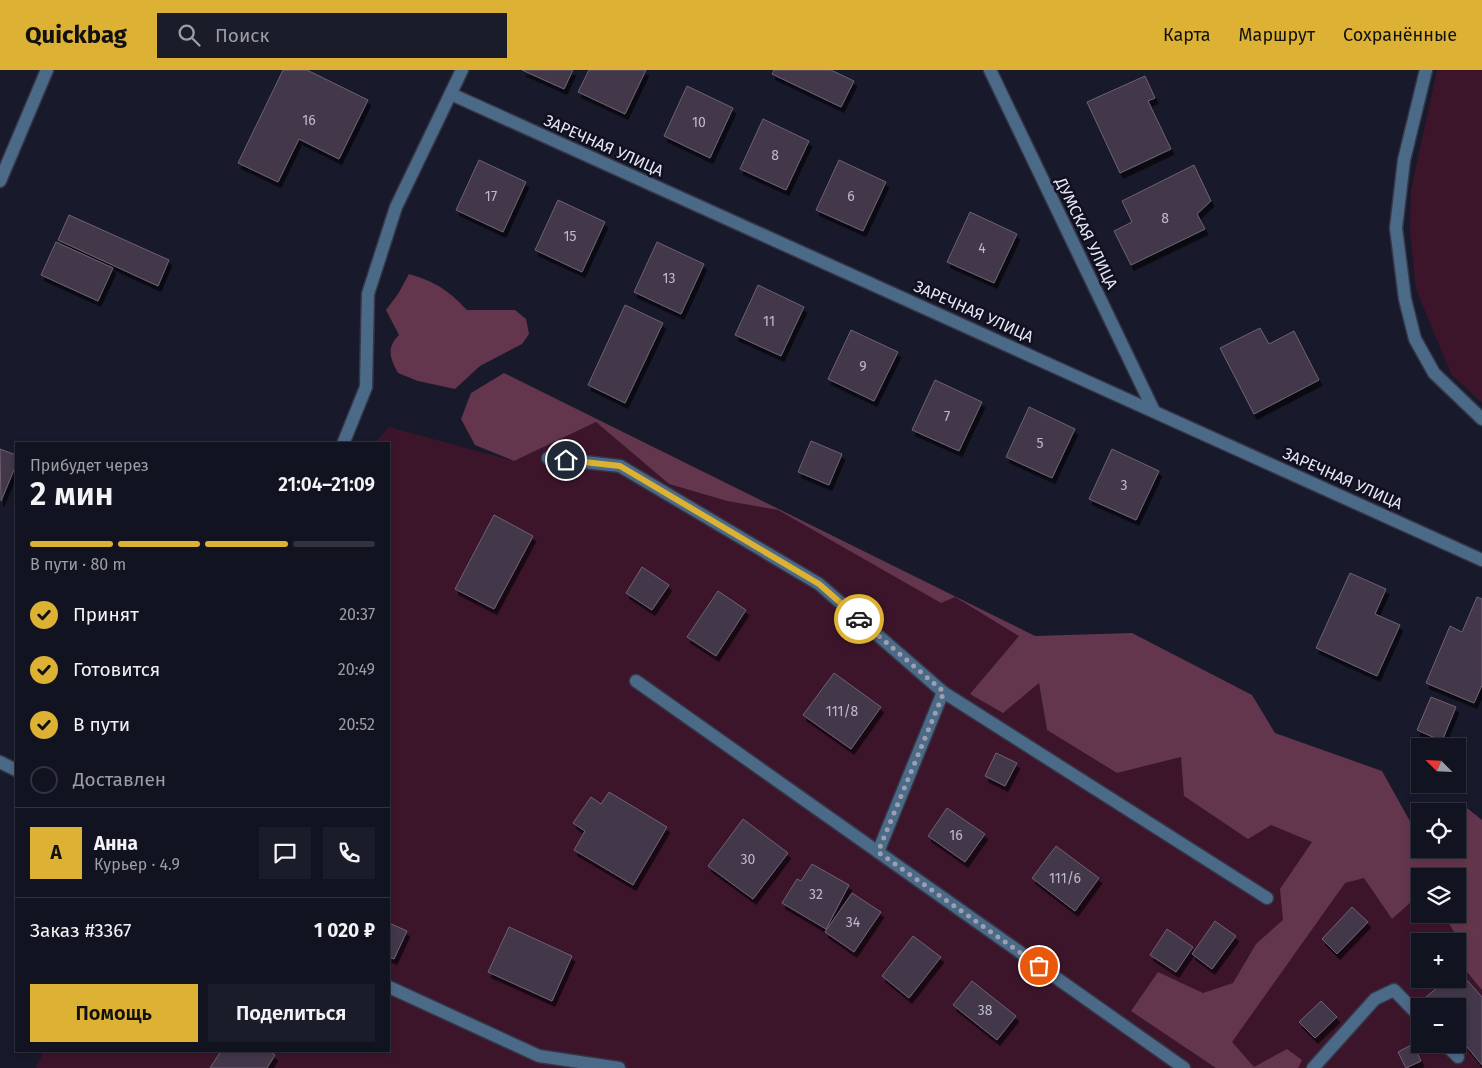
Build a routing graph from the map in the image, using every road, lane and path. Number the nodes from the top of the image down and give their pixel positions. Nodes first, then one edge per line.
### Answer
1 (47, 70) edge
2 (462, 70) edge
3 (990, 70) edge
4 (1426, 70) edge
5 (451, 94) junction
6 (0, 180) edge
7 (1154, 411) junction
8 (1482, 419) edge
9 (344, 442) edge
10 (548, 458) dead end
11 (1482, 560) edge
12 (636, 681) dead end
13 (944, 692) junction
14 (0, 762) edge
15 (15, 770) edge
16 (878, 852) junction
17 (1267, 898) dead end
18 (390, 987) edge
19 (1411, 1008) edge
20 (1454, 1053) edge
21 (1458, 1057) dead end
22 (618, 1068) edge
23 (1184, 1068) edge
24 (1313, 1068) edge

1 - 6 street
2 - 5 street
3 - 7 street, ДУМСКАЯ УЛИЦА
4 - 8 street
5 - 7 street, ЗАРЕЧНАЯ УЛИЦА
5 - 9 street
7 - 11 street, ЗАРЕЧНАЯ УЛИЦА
10 - 13 street
12 - 16 street
13 - 16 street
13 - 17 street
14 - 15 street
16 - 23 street
18 - 22 street
19 - 24 street
20 - 21 street

